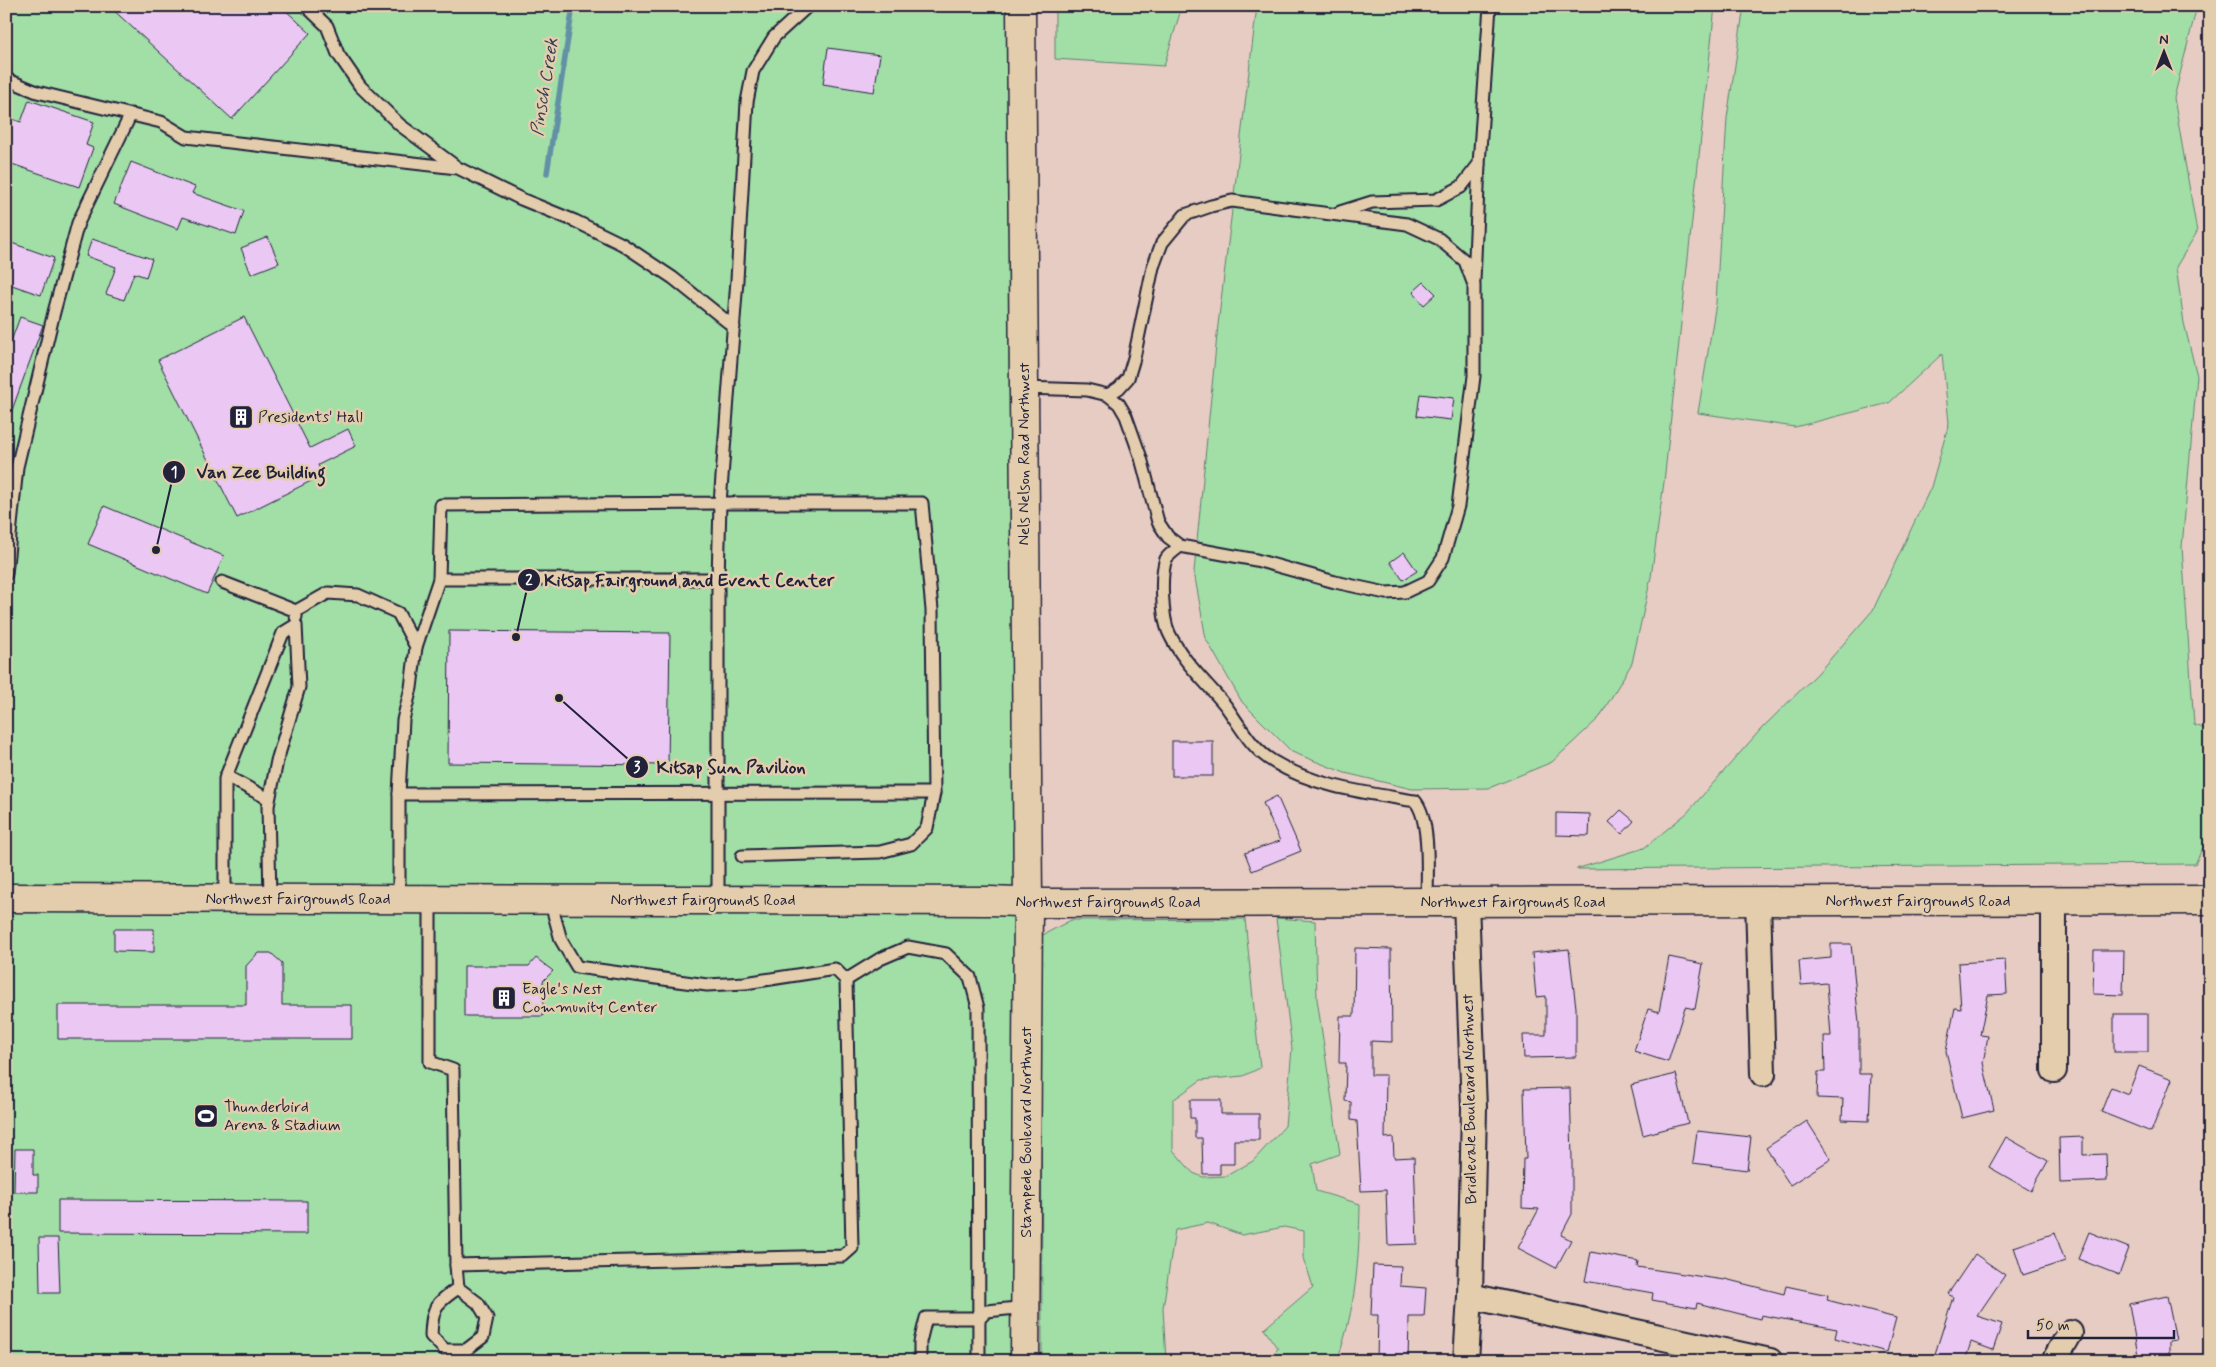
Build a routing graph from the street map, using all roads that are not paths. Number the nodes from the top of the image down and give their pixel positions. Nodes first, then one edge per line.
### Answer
1 (306, 6) edge
2 (808, 6) edge
3 (1021, 6) edge
4 (1490, 6) edge
5 (6, 79) edge
6 (130, 114) junction
7 (1479, 164) junction
8 (458, 168) junction
9 (1336, 214) junction
10 (1474, 285) junction
11 (734, 326) junction
12 (1024, 388) junction
13 (1108, 395) junction
14 (720, 503) junction
15 (1180, 546) junction
16 (6, 574) edge
17 (439, 579) junction
18 (718, 579) junction
19 (222, 582) dead end
20 (296, 611) junction
21 (296, 625) junction
22 (416, 647) junction
23 (226, 776) junction
24 (718, 793) junction
25 (934, 793) junction
26 (399, 794) junction
27 (269, 799) junction
28 (742, 856) dead end
29 (6, 898) edge
30 (225, 898) junction
31 (270, 898) junction
32 (400, 899) junction
33 (430, 900) junction
34 (550, 900) junction
35 (718, 900) junction
36 (1758, 900) junction
37 (2210, 900) edge
38 (2054, 901) junction
39 (1028, 902) junction
40 (1426, 902) junction
41 (1466, 902) junction
42 (846, 980) junction
43 (2054, 1070) dead end
44 (1763, 1074) dead end
45 (456, 1265) junction
46 (458, 1288) junction
47 (1470, 1296) junction
48 (1026, 1307) junction
49 (980, 1318) junction
50 (2070, 1333) dead end
51 (920, 1361) edge
52 (980, 1361) edge
53 (1025, 1361) edge
54 (1466, 1361) edge
55 (1770, 1361) edge
56 (2054, 1361) edge

1 - 8 lane
2 - 11 lane
3 - 12 main road, Nels Nelson Road Northwest
4 - 7 lane
5 - 6 lane
6 - 8 lane
6 - 16 lane
7 - 9 lane
7 - 10 lane
8 - 11 lane
9 - 10 lane
9 - 13 lane
10 - 15 lane
11 - 14 lane
12 - 13 lane
12 - 39 main road, Nels Nelson Road Northwest
13 - 15 lane
14 - 17 lane
14 - 18 lane
14 - 25 lane
15 - 40 lane
17 - 18 lane
17 - 22 lane
18 - 24 lane
19 - 20 lane
20 - 21 lane
20 - 22 lane
21 - 23 lane
21 - 27 lane
22 - 26 lane
23 - 27 lane
23 - 30 lane
24 - 25 lane
24 - 26 lane
24 - 35 lane
25 - 28 lane
26 - 32 lane
27 - 31 lane
29 - 30 main road, Northwest Fairgrounds Road
30 - 31 main road, Northwest Fairgrounds Road
31 - 32 main road, Northwest Fairgrounds Road
32 - 33 main road, Northwest Fairgrounds Road
33 - 34 main road, Northwest Fairgrounds Road
33 - 45 lane
34 - 35 main road, Northwest Fairgrounds Road
34 - 42 lane
35 - 39 main road, Northwest Fairgrounds Road
36 - 38 main road, Northwest Fairgrounds Road
36 - 41 main road, Northwest Fairgrounds Road
36 - 44 street
37 - 38 main road, Northwest Fairgrounds Road
38 - 43 street
39 - 40 main road, Northwest Fairgrounds Road
39 - 48 main road, Stampede Boulevard Northwest
40 - 41 main road, Northwest Fairgrounds Road
41 - 47 street, Bridlevale Boulevard Northwest
42 - 45 lane
42 - 49 lane
45 - 46 lane
46 - 46 lane
47 - 54 street, Bridlevale Boulevard Northwest
47 - 55 street
48 - 49 lane
48 - 53 main road, Stampede Boulevard Northwest
49 - 51 lane
49 - 52 lane
50 - 56 street

